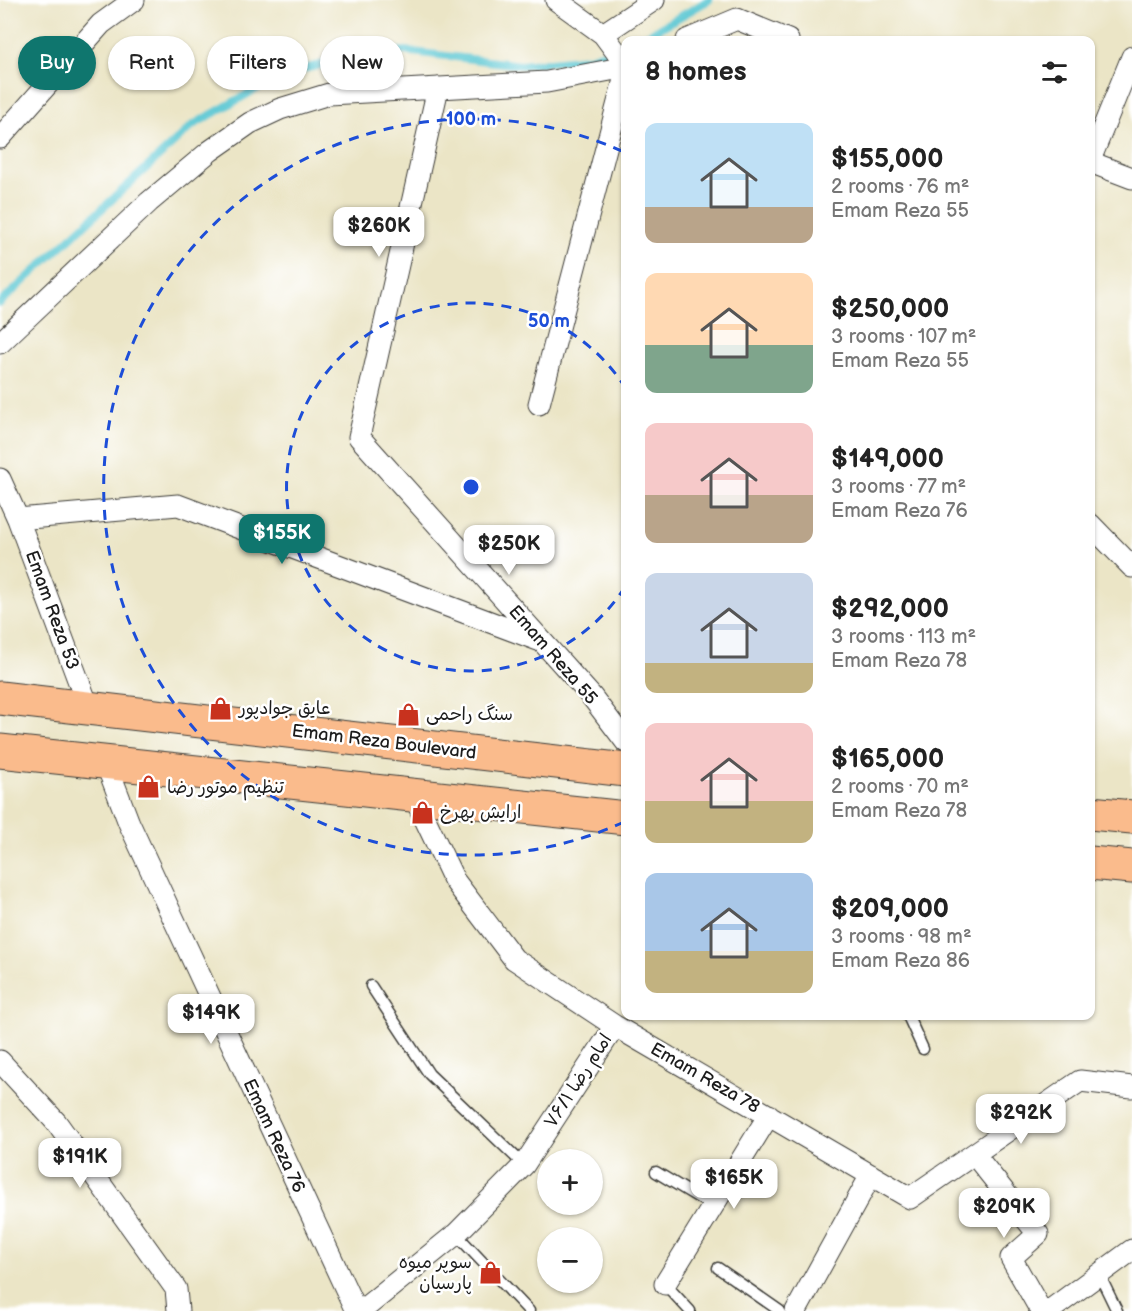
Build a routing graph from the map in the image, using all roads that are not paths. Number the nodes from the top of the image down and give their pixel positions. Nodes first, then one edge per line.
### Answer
1 (134, 0) edge
2 (556, 0) edge
3 (654, 0) edge
4 (603, 34) junction
5 (697, 36) edge
6 (778, 36) edge
7 (1132, 57) edge
8 (621, 61) edge
9 (621, 69) edge
10 (621, 87) edge
11 (438, 88) junction
12 (0, 138) edge
13 (1095, 149) edge
14 (1095, 163) edge
15 (1132, 178) edge
16 (0, 344) edge
17 (538, 404) dead end
18 (0, 479) edge
19 (18, 519) junction
20 (1095, 529) edge
21 (1132, 567) edge
22 (542, 642) junction
23 (0, 698) edge
24 (88, 709) junction
25 (621, 735) edge
26 (0, 751) edge
27 (106, 763) junction
28 (621, 769) edge
29 (414, 796) junction
30 (1095, 813) edge
31 (621, 817) edge
32 (1132, 817) edge
33 (1095, 863) edge
34 (1132, 867) edge
35 (371, 986) dead end
36 (910, 1020) edge
37 (615, 1026) junction
38 (923, 1049) dead end
39 (0, 1061) edge
40 (1132, 1087) edge
41 (770, 1115) junction
42 (974, 1154) junction
43 (524, 1165) junction
44 (656, 1172) dead end
45 (871, 1175) junction
46 (714, 1206) junction
47 (456, 1234) junction
48 (1132, 1250) edge
49 (718, 1268) dead end
50 (1100, 1276) junction
51 (665, 1284) joint
52 (178, 1311) edge
53 (356, 1311) edge
54 (362, 1311) edge
55 (529, 1311) edge
56 (690, 1311) edge
57 (780, 1311) edge
58 (796, 1311) edge
59 (1041, 1311) edge
60 (1049, 1311) edge
61 (1117, 1311) edge

1 - 12 street
2 - 4 street
3 - 4 street
4 - 8 street
5 - 6 street
7 - 13 street
9 - 11 street
10 - 17 street
11 - 16 street
11 - 22 street, Emam Reza 55
14 - 15 street
18 - 19 street, Emam Reza 53
19 - 22 street
19 - 24 street, Emam Reza 53
20 - 21 street
22 - 25 street, Emam Reza 55
23 - 24 main road, Emam Reza Boulevard
24 - 28 main road, Emam Reza Boulevard
26 - 27 main road
27 - 29 main road
27 - 53 street, Emam Reza 76
29 - 31 main road
29 - 37 street, Emam Reza 78
30 - 32 main road
33 - 34 main road
35 - 43 lane
36 - 38 lane
37 - 41 street, Emam Reza 78
37 - 43 street, امام رضا ۷۶/۱
39 - 52 street
40 - 42 street
41 - 45 street, Emam Reza 78
41 - 46 street
42 - 45 street, Emam Reza 78
42 - 59 street
43 - 47 street, امام رضا ۷۶/۱
44 - 46 lane
45 - 58 street
46 - 51 street
47 - 54 street, امام رضا ۷۶/۱
47 - 55 lane
48 - 50 street
49 - 57 lane
50 - 60 street
50 - 61 lane
51 - 56 lane

